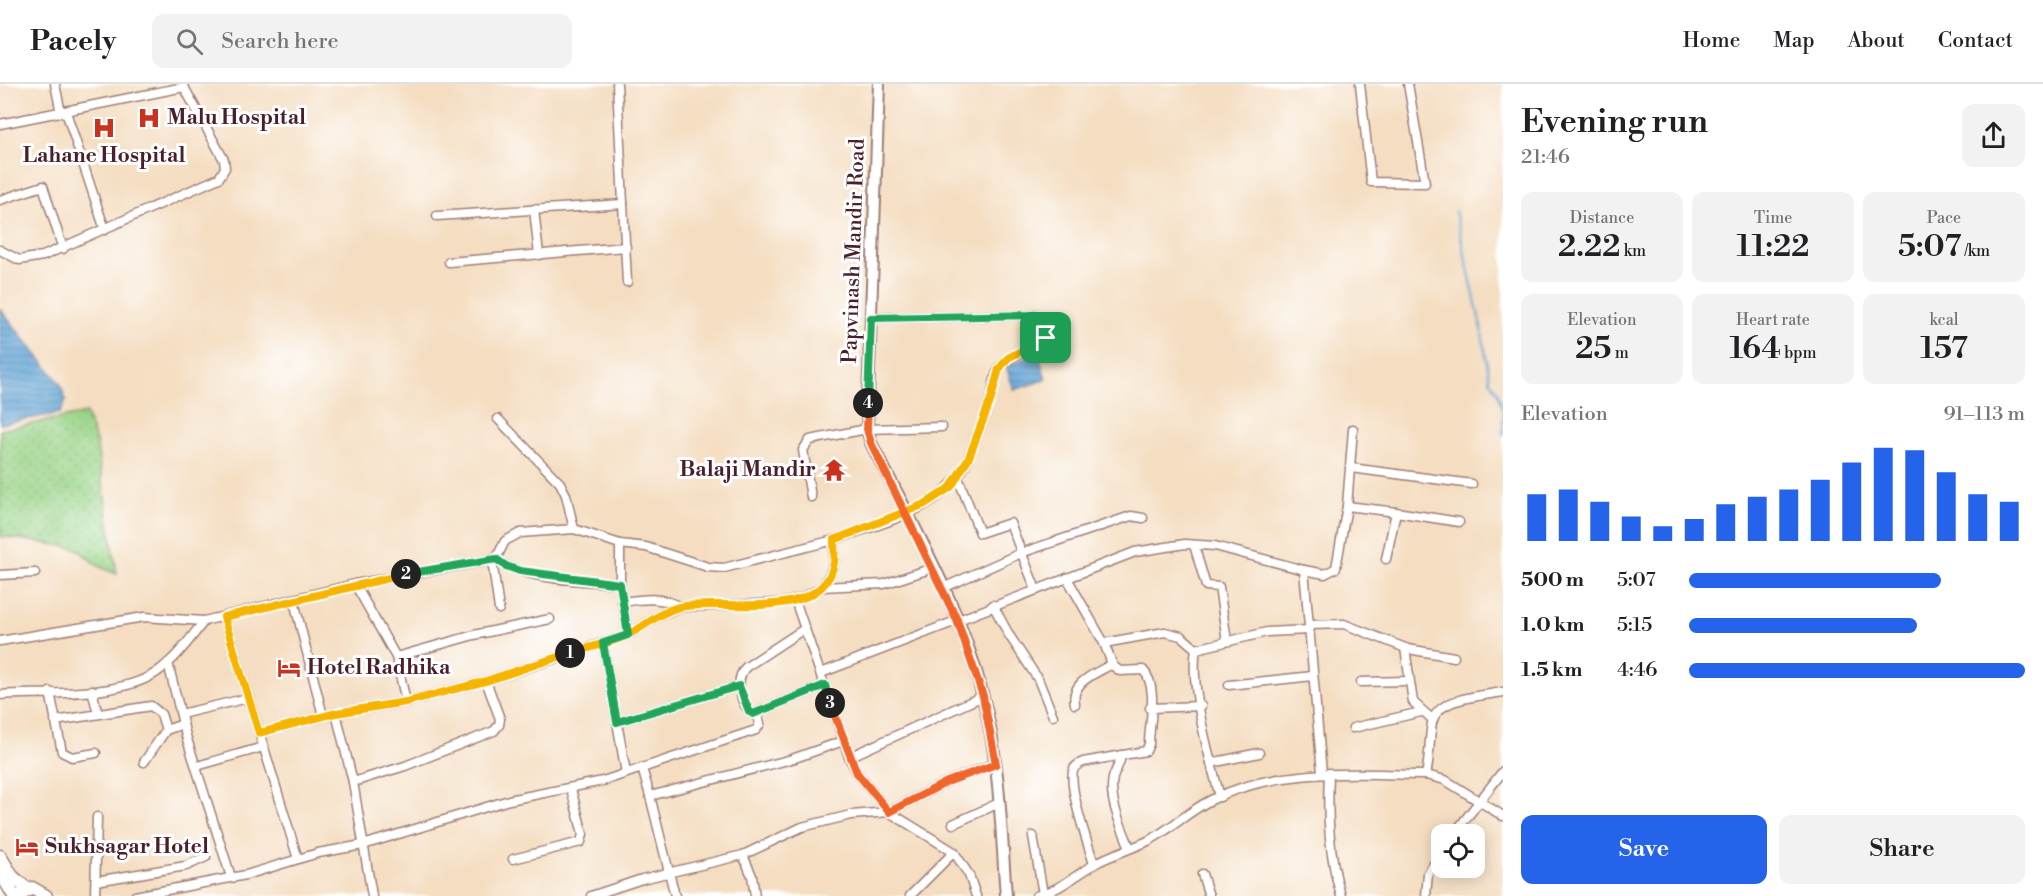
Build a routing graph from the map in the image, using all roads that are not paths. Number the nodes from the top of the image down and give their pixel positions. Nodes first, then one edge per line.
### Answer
1 (55, 84) edge
2 (617, 84) edge
3 (879, 84) edge
4 (1360, 84) edge
5 (1408, 84) edge
6 (184, 85) edge
7 (64, 112) junction
8 (0, 124) edge
9 (0, 200) edge
10 (623, 204) junction
11 (534, 209) junction
12 (437, 216) dead end
13 (105, 230) junction
14 (626, 247) junction
15 (63, 249) junction
16 (0, 250) edge
17 (539, 255) junction
18 (449, 262) dead end
19 (627, 282) dead end
20 (871, 318) junction
21 (498, 419) dead end
22 (942, 427) dead end
23 (867, 429) junction
24 (1353, 429) dead end
25 (1351, 468) junction
26 (958, 478) junction
27 (1472, 484) dead end
28 (811, 497) dead end
29 (1347, 506) junction
30 (1396, 512) junction
31 (906, 513) junction
32 (1143, 518) dead end
33 (1459, 522) dead end
34 (574, 529) junction
35 (834, 540) junction
36 (620, 544) junction
37 (1194, 544) junction
38 (1022, 553) junction
39 (1386, 559) dead end
40 (494, 560) junction
41 (933, 568) junction
42 (1304, 570) junction
43 (35, 573) dead end
44 (0, 575) edge
45 (1067, 578) junction
46 (355, 584) junction
47 (620, 584) junction
48 (822, 587) junction
49 (943, 588) junction
50 (1036, 590) junction
51 (795, 600) junction
52 (294, 601) junction
53 (622, 602) junction
54 (993, 605) junction
55 (680, 607) junction
56 (499, 609) dead end
57 (224, 617) junction
58 (550, 619) dead end
59 (957, 620) junction
60 (204, 621) junction
61 (1309, 627) junction
62 (804, 629) junction
63 (628, 635) junction
64 (0, 641) edge
65 (1227, 641) junction
66 (603, 643) junction
67 (1104, 643) junction
68 (1405, 648) junction
69 (1196, 650) junction
70 (396, 657) junction
71 (1454, 657) dead end
72 (168, 663) junction
73 (1112, 663) junction
74 (822, 673) junction
75 (1313, 676) junction
76 (486, 681) junction
77 (1409, 681) junction
78 (1361, 682) dead end
79 (825, 685) junction
80 (1230, 685) dead end
81 (739, 686) junction
82 (92, 690) junction
83 (50, 692) junction
84 (1503, 692) edge
85 (0, 695) edge
86 (983, 696) junction
87 (248, 698) junction
88 (406, 702) junction
89 (1075, 704) dead end
90 (1201, 706) junction
91 (1150, 708) junction
92 (1421, 712) junction
93 (336, 713) junction
94 (757, 713) junction
95 (98, 714) junction
96 (322, 716) junction
97 (1053, 716) dead end
98 (182, 719) junction
99 (1433, 720) junction
100 (55, 721) junction
101 (617, 722) junction
102 (1353, 728) dead end
103 (166, 730) junction
104 (259, 733) junction
105 (843, 741) junction
106 (263, 747) junction
107 (96, 753) dead end
108 (1259, 753) dead end
109 (1121, 755) junction
110 (849, 757) junction
111 (144, 762) dead end
112 (1211, 763) junction
113 (996, 764) junction
114 (197, 766) junction
115 (642, 768) junction
116 (1503, 771) edge
117 (626, 773) junction
118 (1326, 773) junction
119 (1426, 775) junction
120 (352, 782) junction
121 (571, 789) junction
122 (650, 796) junction
123 (1220, 797) junction
124 (1480, 802) junction
125 (999, 803) junction
126 (889, 812) junction
127 (1503, 816) edge
128 (97, 817) dead end
129 (953, 824) dead end
130 (1462, 824) edge
131 (1033, 836) dead end
132 (363, 845) junction
133 (1130, 848) junction
134 (954, 852) junction
135 (743, 855) junction
136 (0, 856) edge
137 (206, 857) dead end
138 (298, 859) junction
139 (513, 859) dead end
140 (1094, 864) junction
141 (1431, 868) edge
142 (0, 872) edge
143 (670, 872) junction
144 (1202, 874) dead end
145 (231, 877) junction
146 (96, 881) junction
147 (23, 893) edge
148 (1057, 893) edge
149 (1040, 895) edge
150 (14, 896) edge
151 (46, 896) edge
152 (95, 896) edge
153 (135, 896) edge
154 (372, 896) edge
155 (591, 896) edge
156 (675, 896) edge
157 (755, 896) edge
158 (910, 896) edge
159 (976, 896) edge
160 (1006, 896) edge
161 (1209, 896) edge
162 (1341, 896) edge
163 (1426, 896) edge

1 - 7 street
2 - 10 street
3 - 20 street, Papvinash Mandir Road
4 - 5 street
6 - 7 street
6 - 13 street
7 - 8 street
7 - 13 street
9 - 15 street
10 - 11 street
10 - 14 street
11 - 12 street
11 - 17 street
13 - 15 street
14 - 17 street
14 - 19 street
15 - 16 street
17 - 18 street
20 - 23 street, Papvinash Mandir Road
20 - 26 street
21 - 34 street
22 - 23 street
23 - 28 street
23 - 31 street, Papvinash Mandir Road
24 - 25 street
25 - 27 street
25 - 29 street
26 - 31 street
26 - 38 street
29 - 30 street
29 - 42 street
30 - 33 street
30 - 39 street
31 - 35 street
31 - 41 street, Papvinash Mandir Road
32 - 38 street
34 - 36 street
34 - 40 street
35 - 36 street
35 - 48 street
36 - 47 street
37 - 42 street
37 - 45 street
37 - 65 street
38 - 49 street
38 - 50 street
40 - 46 street
40 - 47 street
40 - 56 street
41 - 48 street
41 - 49 street, Papvinash Mandir Road
42 - 61 street
43 - 44 street
45 - 50 street
45 - 67 street
46 - 52 street
46 - 70 street
47 - 53 street
48 - 51 street
49 - 59 street, Papvinash Mandir Road
50 - 54 street
51 - 55 street
51 - 62 street
52 - 57 street
52 - 96 street
53 - 55 street
53 - 63 street
54 - 59 street
54 - 97 street
55 - 63 street
57 - 60 street
57 - 87 street
58 - 70 street
59 - 74 street
59 - 86 street, Papvinash Mandir Road
60 - 64 street
60 - 72 street
61 - 65 street
61 - 68 street
61 - 75 street
62 - 74 street
62 - 81 street
63 - 66 street
65 - 69 street
66 - 76 street
66 - 101 street
67 - 69 street
67 - 73 street
68 - 71 street
68 - 77 street
69 - 90 street
70 - 88 street
72 - 82 street
72 - 98 street
73 - 89 street
73 - 91 street
74 - 79 street
75 - 80 street
75 - 118 street
76 - 88 street
76 - 120 street
77 - 78 street
77 - 92 street
79 - 94 street
79 - 105 street
81 - 94 street
81 - 101 street
82 - 83 street
82 - 95 street
83 - 85 street
83 - 100 street
84 - 99 street
86 - 110 street
86 - 113 street, Papvinash Mandir Road
87 - 98 street
87 - 104 street
88 - 93 street
90 - 91 street
90 - 112 street
91 - 109 street
92 - 99 street
92 - 102 street
93 - 96 street
93 - 120 street
94 - 115 street
95 - 100 street
95 - 103 street
96 - 104 street
98 - 103 street
98 - 114 street
99 - 119 street
100 - 107 street
101 - 117 street
103 - 111 street
104 - 106 street
105 - 110 street
105 - 122 street
106 - 114 street
106 - 138 street
108 - 112 street
109 - 133 street
109 - 140 street
110 - 126 street
112 - 123 street
113 - 125 street, Papvinash Mandir Road
113 - 126 street
114 - 145 street
115 - 117 street
115 - 122 street
116 - 124 street
117 - 121 street
118 - 119 street
118 - 123 street
118 - 162 street
119 - 124 street
120 - 132 street
121 - 132 street
121 - 139 street
122 - 143 street
123 - 133 street
124 - 127 street
124 - 130 street
125 - 129 street
125 - 160 street, Papvinash Mandir Road
126 - 134 street
126 - 135 street
128 - 146 street
131 - 149 street
132 - 138 street
132 - 154 street
133 - 140 street
134 - 158 street
134 - 159 street
135 - 143 street
135 - 157 street
136 - 147 main road
137 - 146 street
138 - 145 street
140 - 148 street
141 - 163 street
142 - 150 main road
143 - 155 street
143 - 156 street
144 - 161 street
145 - 153 street
146 - 152 street
147 - 151 main road
148 - 149 street

